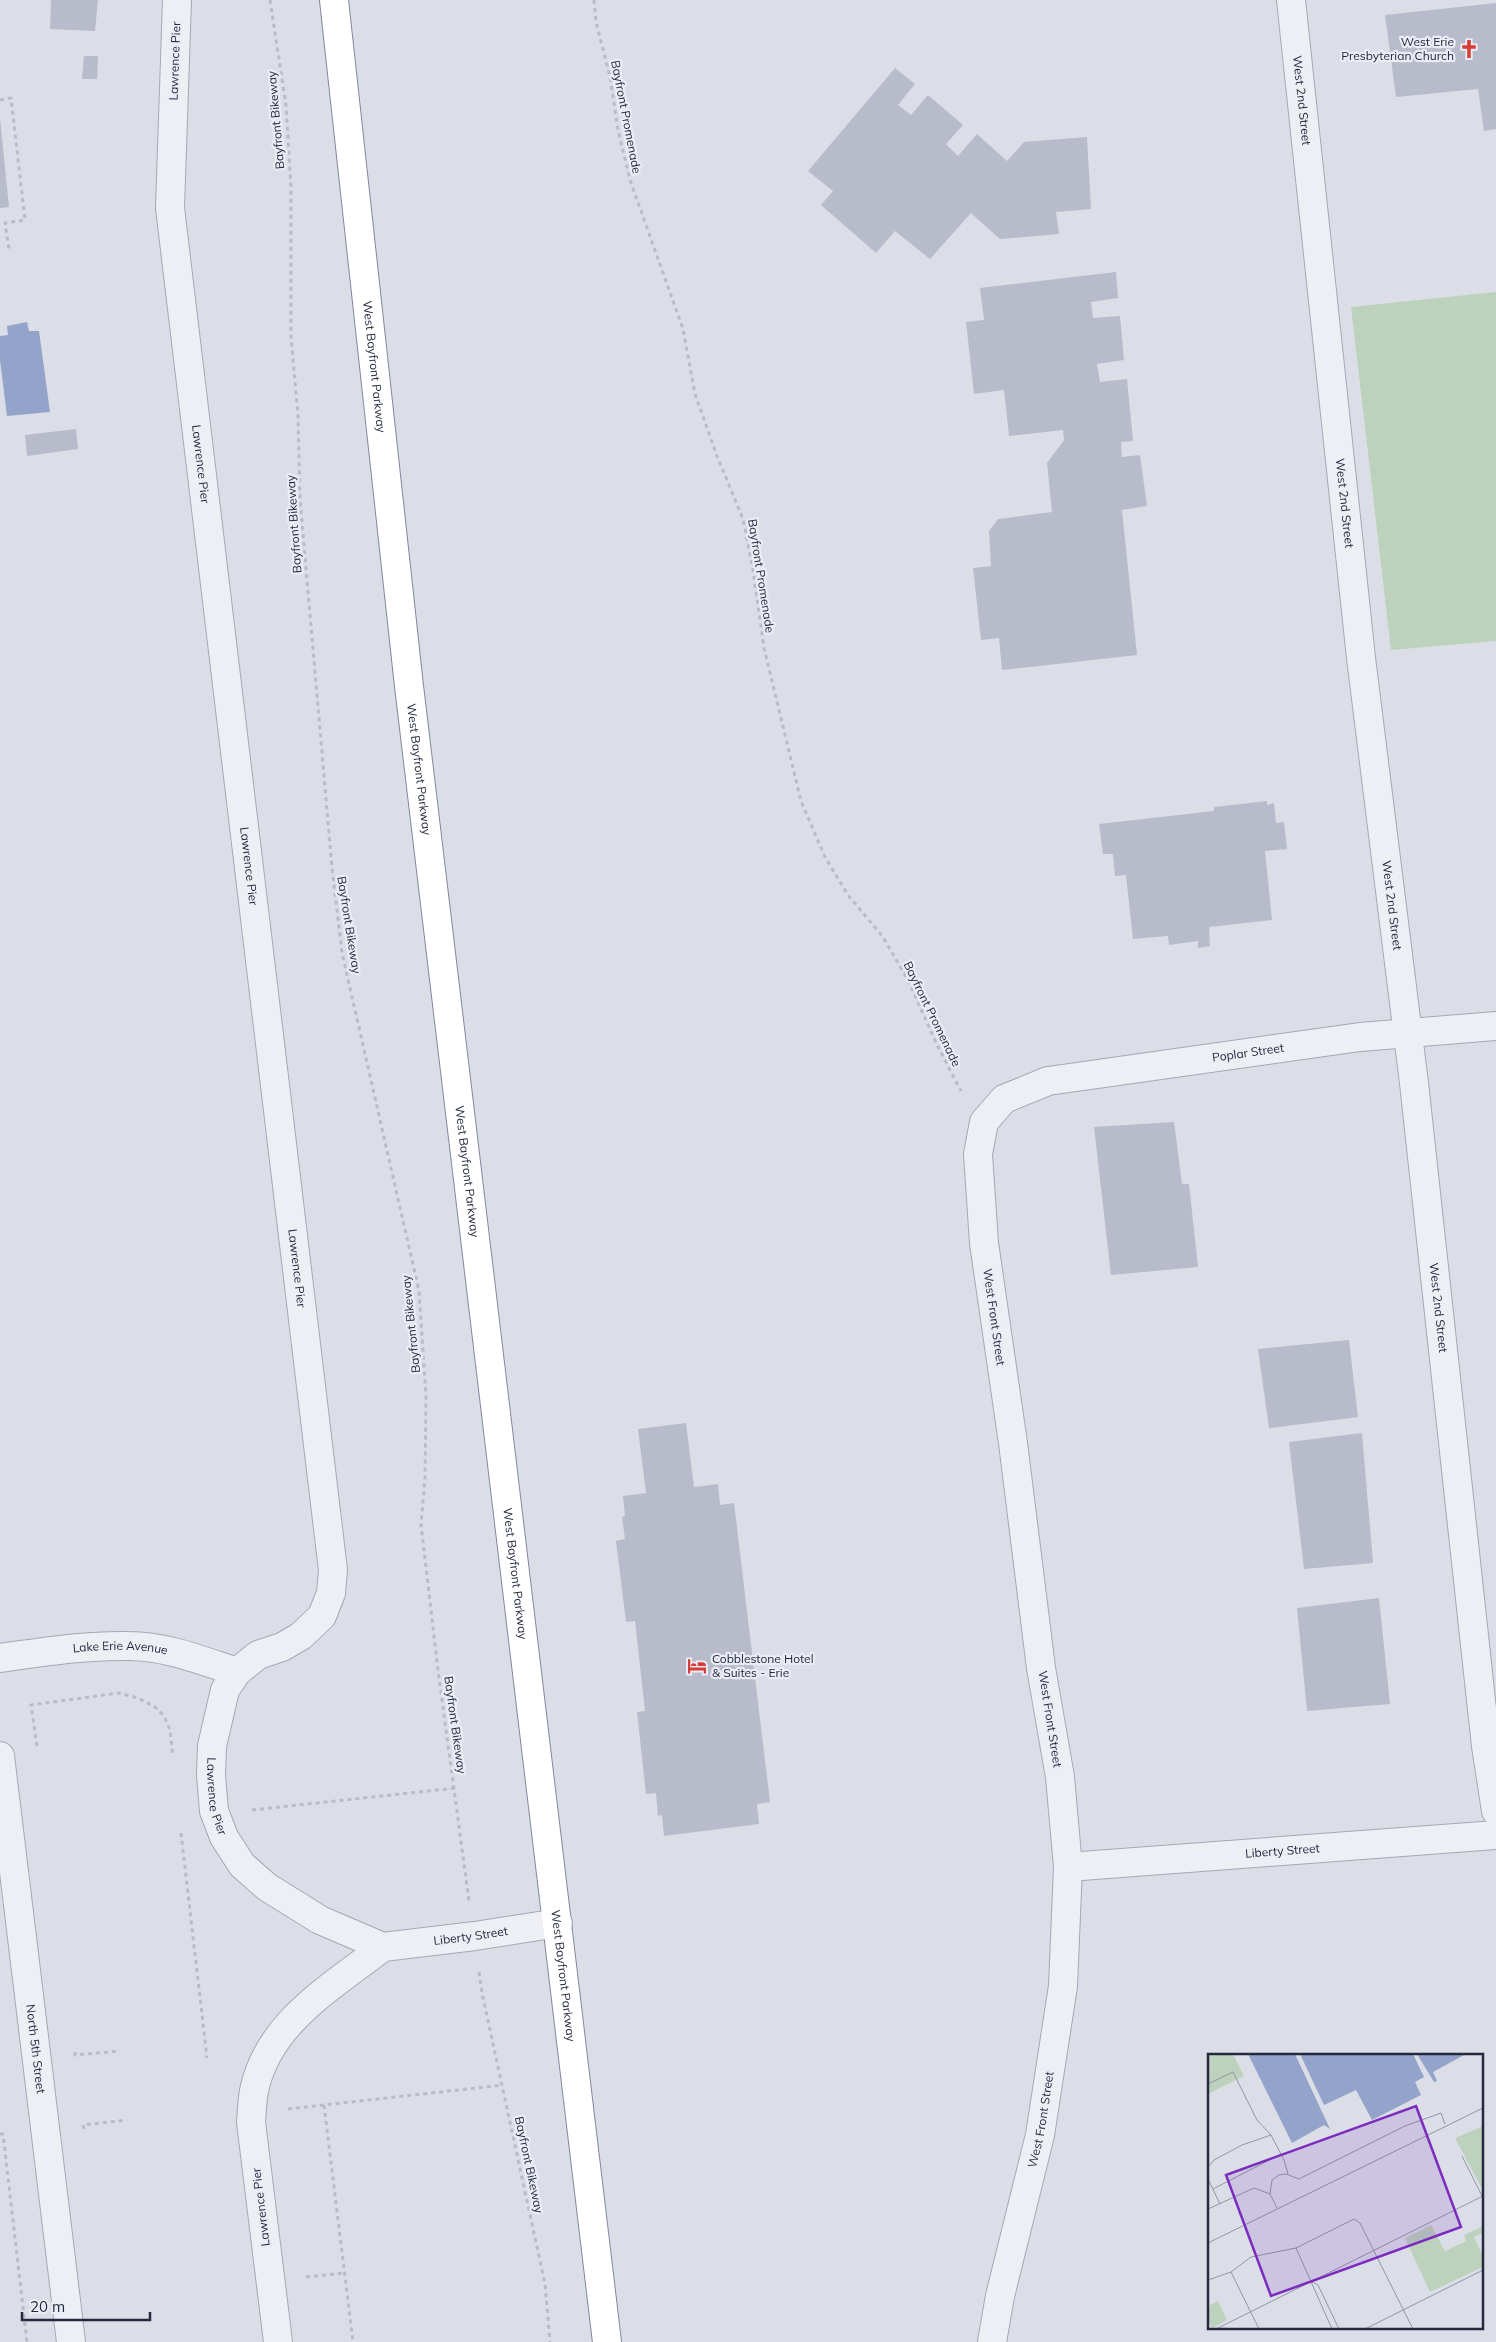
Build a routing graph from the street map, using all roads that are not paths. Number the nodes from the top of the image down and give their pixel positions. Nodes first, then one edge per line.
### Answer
1 (177, 0) edge
2 (334, 0) edge
3 (1291, 0) edge
4 (1496, 1026) edge
5 (1407, 1033) junction
6 (984, 1122) joint
7 (0, 1658) edge
8 (237, 1672) junction
9 (0, 1756) edge
10 (1496, 1811) edge
11 (1496, 1835) edge
12 (1068, 1867) junction
13 (558, 1922) junction
14 (383, 1947) junction
15 (71, 2342) edge
16 (278, 2342) edge
17 (608, 2342) edge
18 (992, 2342) edge

1 - 8 street, Lawrence Pier
2 - 13 highway, West Bayfront Parkway
3 - 5 street, West 2nd Street
4 - 5 street, Poplar Street
5 - 6 street, Poplar Street
5 - 10 street, West 2nd Street
6 - 12 street, West Front Street
7 - 8 street, Lake Erie Avenue
8 - 14 street, Lawrence Pier
9 - 15 street, North 5th Street
11 - 12 street, Liberty Street
12 - 18 street, West Front Street
13 - 14 street, Liberty Street
13 - 17 highway, West Bayfront Parkway
14 - 16 street, Lawrence Pier

